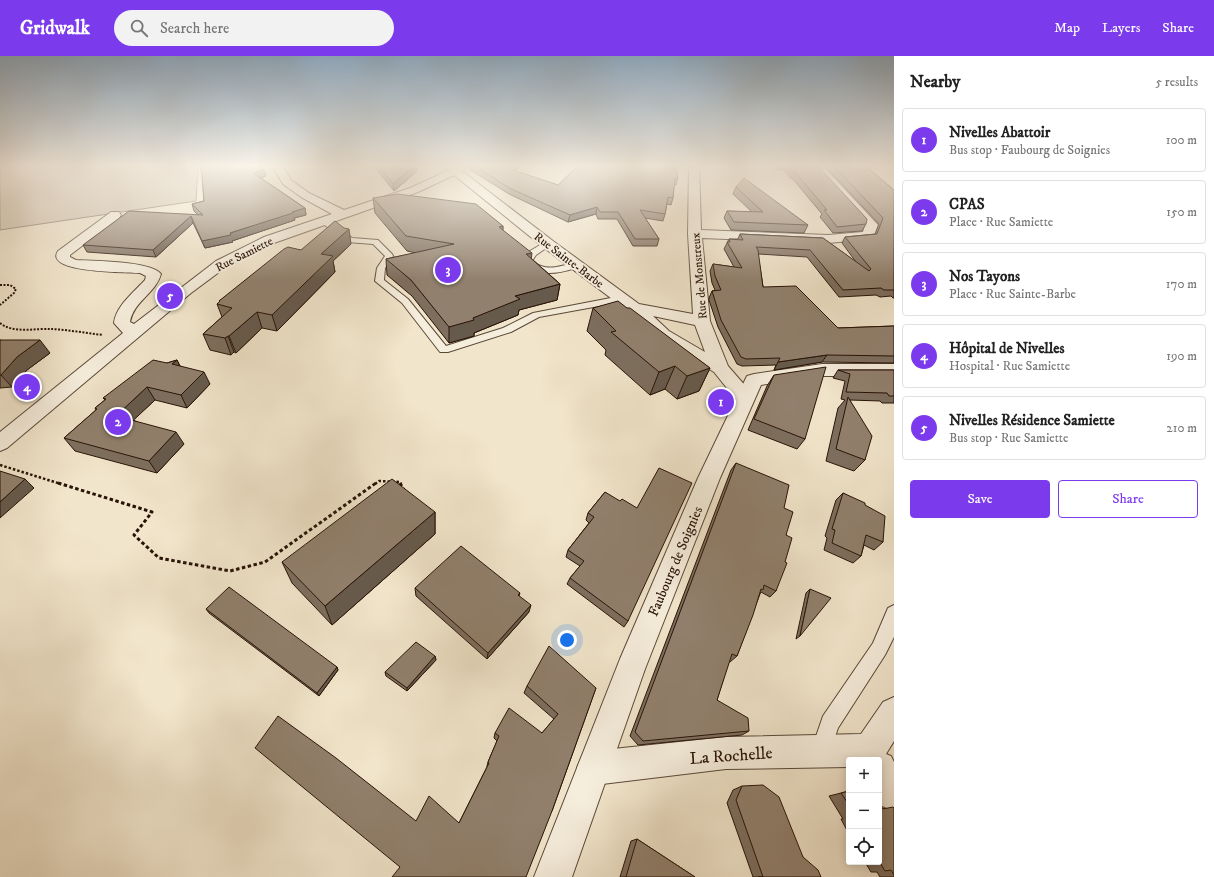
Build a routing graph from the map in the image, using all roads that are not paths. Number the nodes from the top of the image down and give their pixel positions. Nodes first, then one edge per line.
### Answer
1 (321, 203) edge
2 (377, 203) edge
3 (499, 203) edge
4 (695, 203) edge
5 (852, 203) edge
6 (115, 214) dead end
7 (344, 215) junction
8 (325, 221) junction
9 (695, 234) junction
10 (548, 244) junction
11 (576, 265) junction
12 (621, 299) junction
13 (634, 308) junction
14 (702, 321) junction
15 (131, 335) junction
16 (720, 368) junction
17 (894, 370) edge
18 (745, 397) junction
19 (0, 443) edge
20 (894, 614) edge
21 (894, 713) edge
22 (821, 751) junction
23 (856, 757) edge
24 (875, 757) edge
25 (594, 768) junction
26 (882, 774) edge
27 (894, 794) edge
28 (553, 877) edge

1 - 7 street
2 - 7 street, Rue Samiette
3 - 10 street, Rue Sainte-Barbe
4 - 9 street, Rue de Monstreux
5 - 9 street
6 - 15 street
7 - 8 street, Rue Samiette
8 - 12 lane
8 - 15 street, Rue Samiette
9 - 14 street, Rue de Monstreux
10 - 11 street, Rue Sainte-Barbe
10 - 11 lane
11 - 12 street, Rue Sainte-Barbe
12 - 13 street, Rue Sainte-Barbe
13 - 14 street, Rue Sainte-Barbe
13 - 16 street, Rue Sainte-Barbe
14 - 16 street, Rue de Monstreux
15 - 19 street, Rue Samiette
16 - 18 street, Rue de Monstreux
17 - 18 street, Faubourg de Soignies
18 - 25 street, Faubourg de Soignies
20 - 22 lane
21 - 24 street
22 - 23 street, La Rochelle
22 - 25 street, La Rochelle
25 - 28 street, Faubourg de Soignies
26 - 27 street

